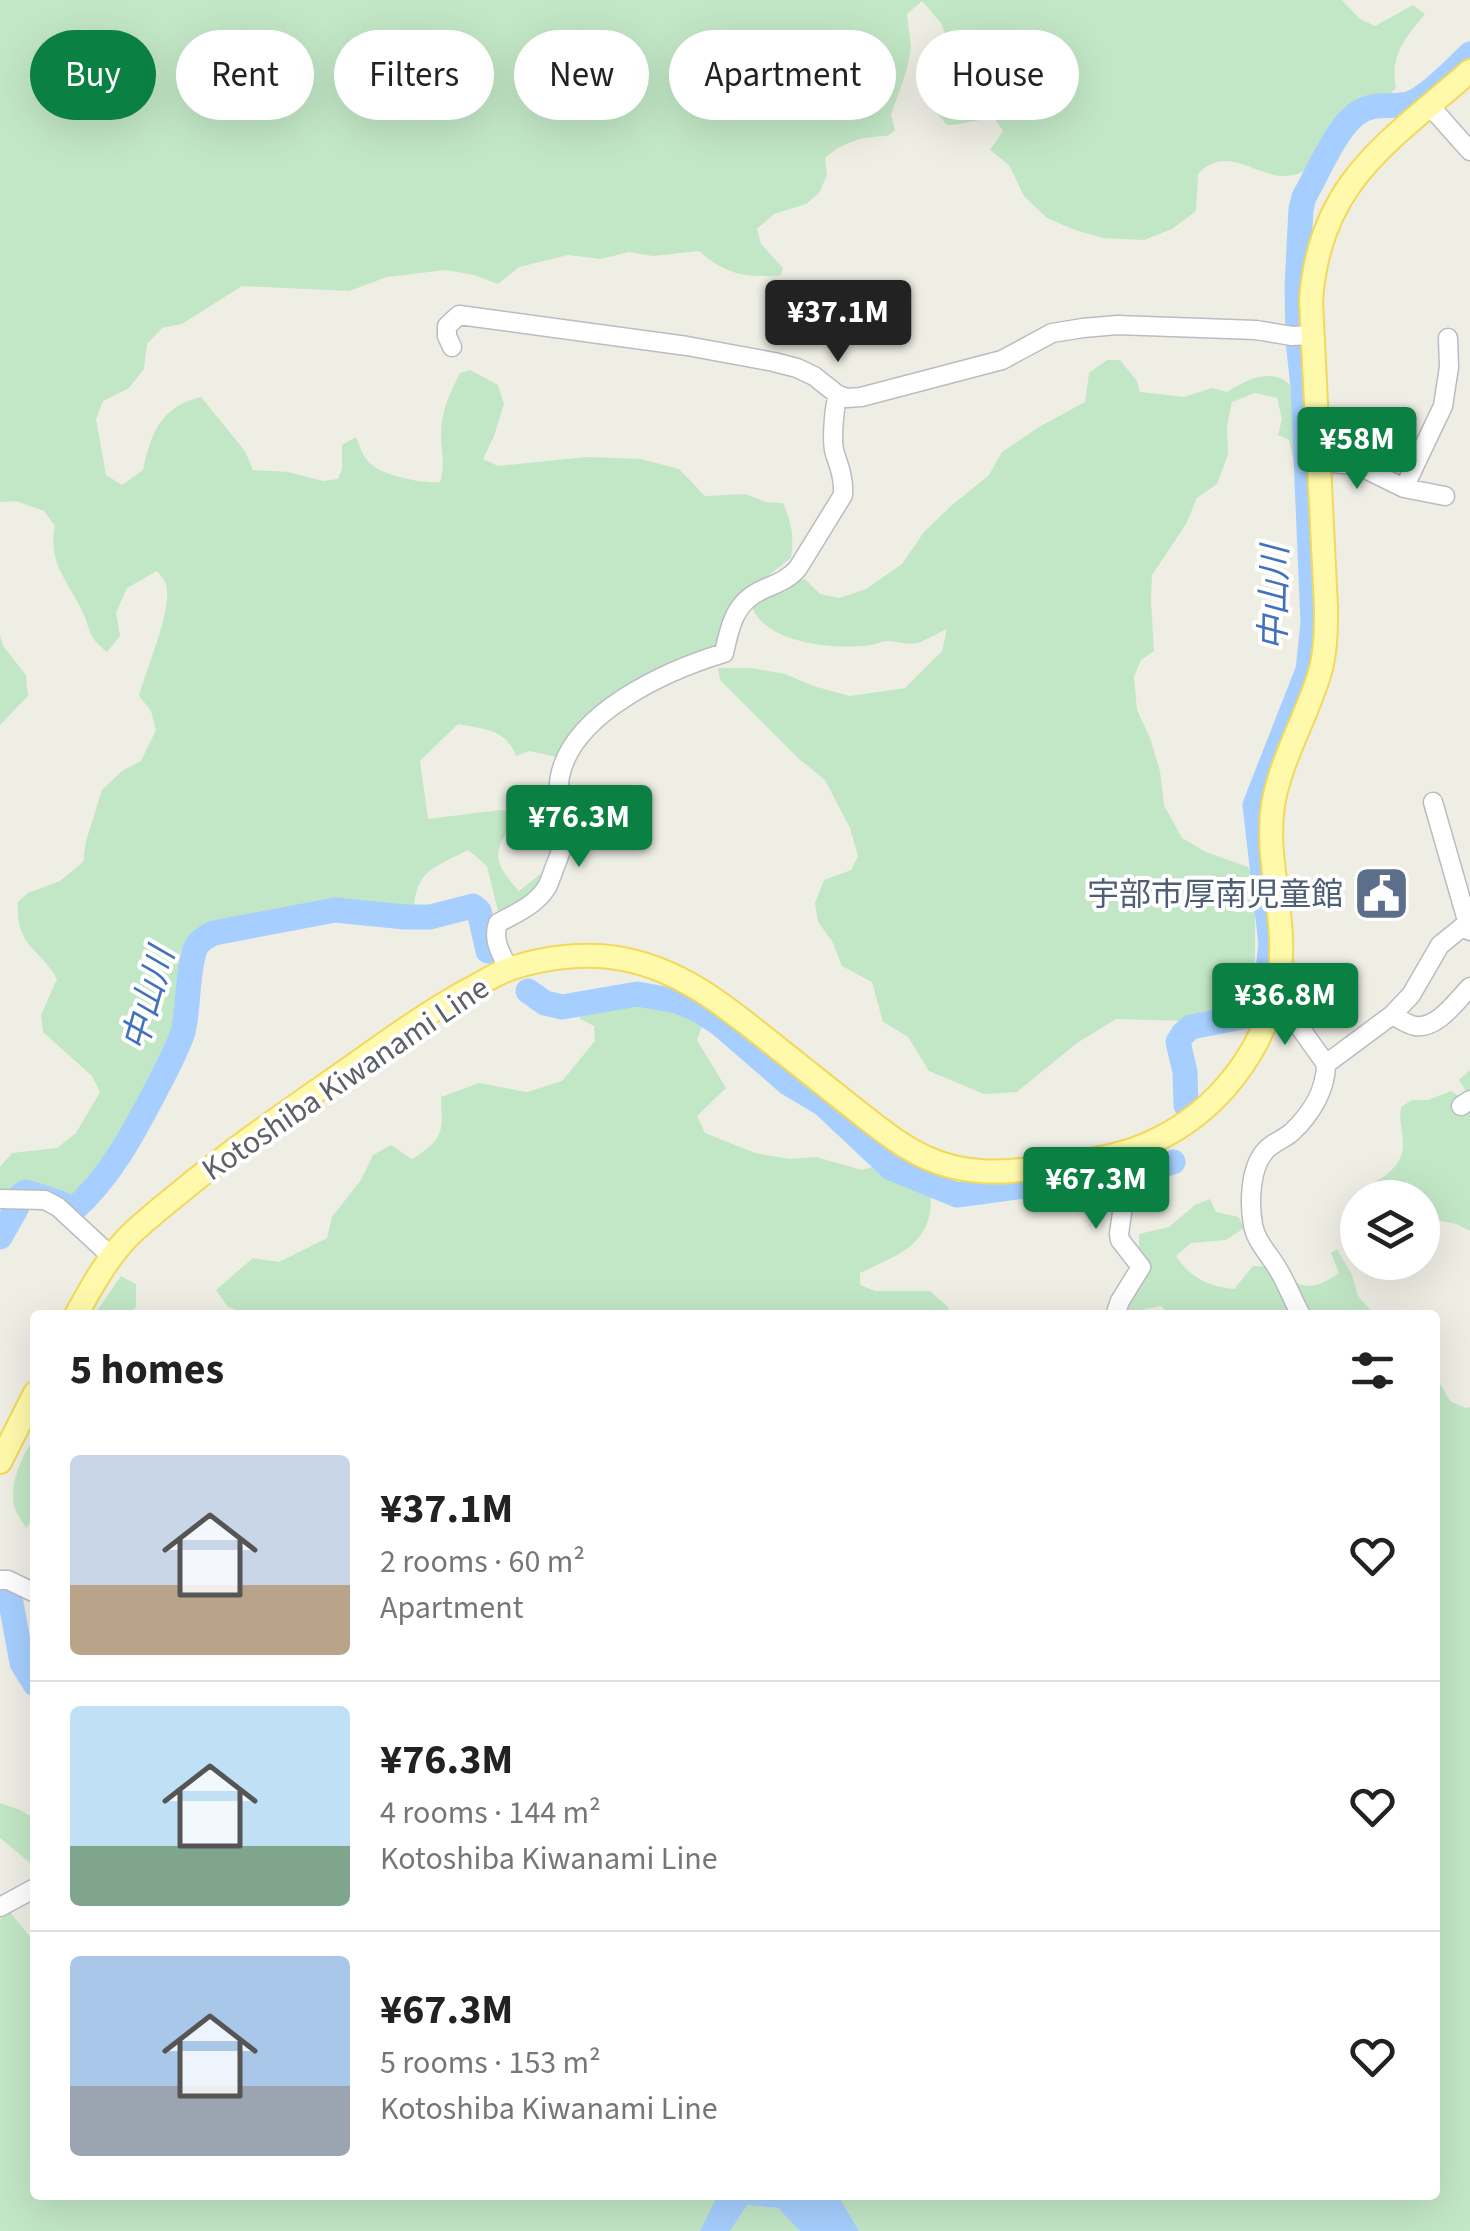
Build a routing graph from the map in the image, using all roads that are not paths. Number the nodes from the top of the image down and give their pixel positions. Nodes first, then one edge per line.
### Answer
1 (1470, 71) edge
2 (1430, 106) junction
3 (1470, 151) edge
4 (1302, 336) junction
5 (1448, 338) dead end
6 (452, 347) dead end
7 (838, 395) junction
8 (1318, 462) junction
9 (1404, 488) junction
10 (1445, 496) dead end
11 (1433, 802) dead end
12 (1468, 928) edge
13 (508, 969) junction
14 (1470, 987) edge
15 (1273, 1004) junction
16 (1392, 1015) junction
17 (1326, 1064) junction
18 (1135, 1149) junction
19 (0, 1199) edge
20 (111, 1256) junction
21 (79, 1310) edge
22 (1117, 1310) edge
23 (1299, 1310) edge
24 (30, 1403) edge
25 (0, 1462) edge
26 (0, 1580) edge
27 (30, 1591) edge
28 (30, 1891) edge
29 (0, 1907) edge

1 - 2 main road, Kotoshiba Kiwanami Line
2 - 3 street
2 - 4 main road, Kotoshiba Kiwanami Line
4 - 7 street
4 - 8 main road, Kotoshiba Kiwanami Line
5 - 9 street
6 - 7 street
7 - 13 street
8 - 9 street
8 - 15 main road, Kotoshiba Kiwanami Line
9 - 10 street
11 - 12 street
12 - 16 street
13 - 18 main road, Kotoshiba Kiwanami Line
13 - 20 main road, Kotoshiba Kiwanami Line
14 - 16 street
15 - 17 street
15 - 18 main road, Kotoshiba Kiwanami Line
16 - 17 street
17 - 23 street
18 - 22 street
19 - 20 street
20 - 21 main road, Kotoshiba Kiwanami Line
24 - 25 main road
26 - 27 street
28 - 29 street

